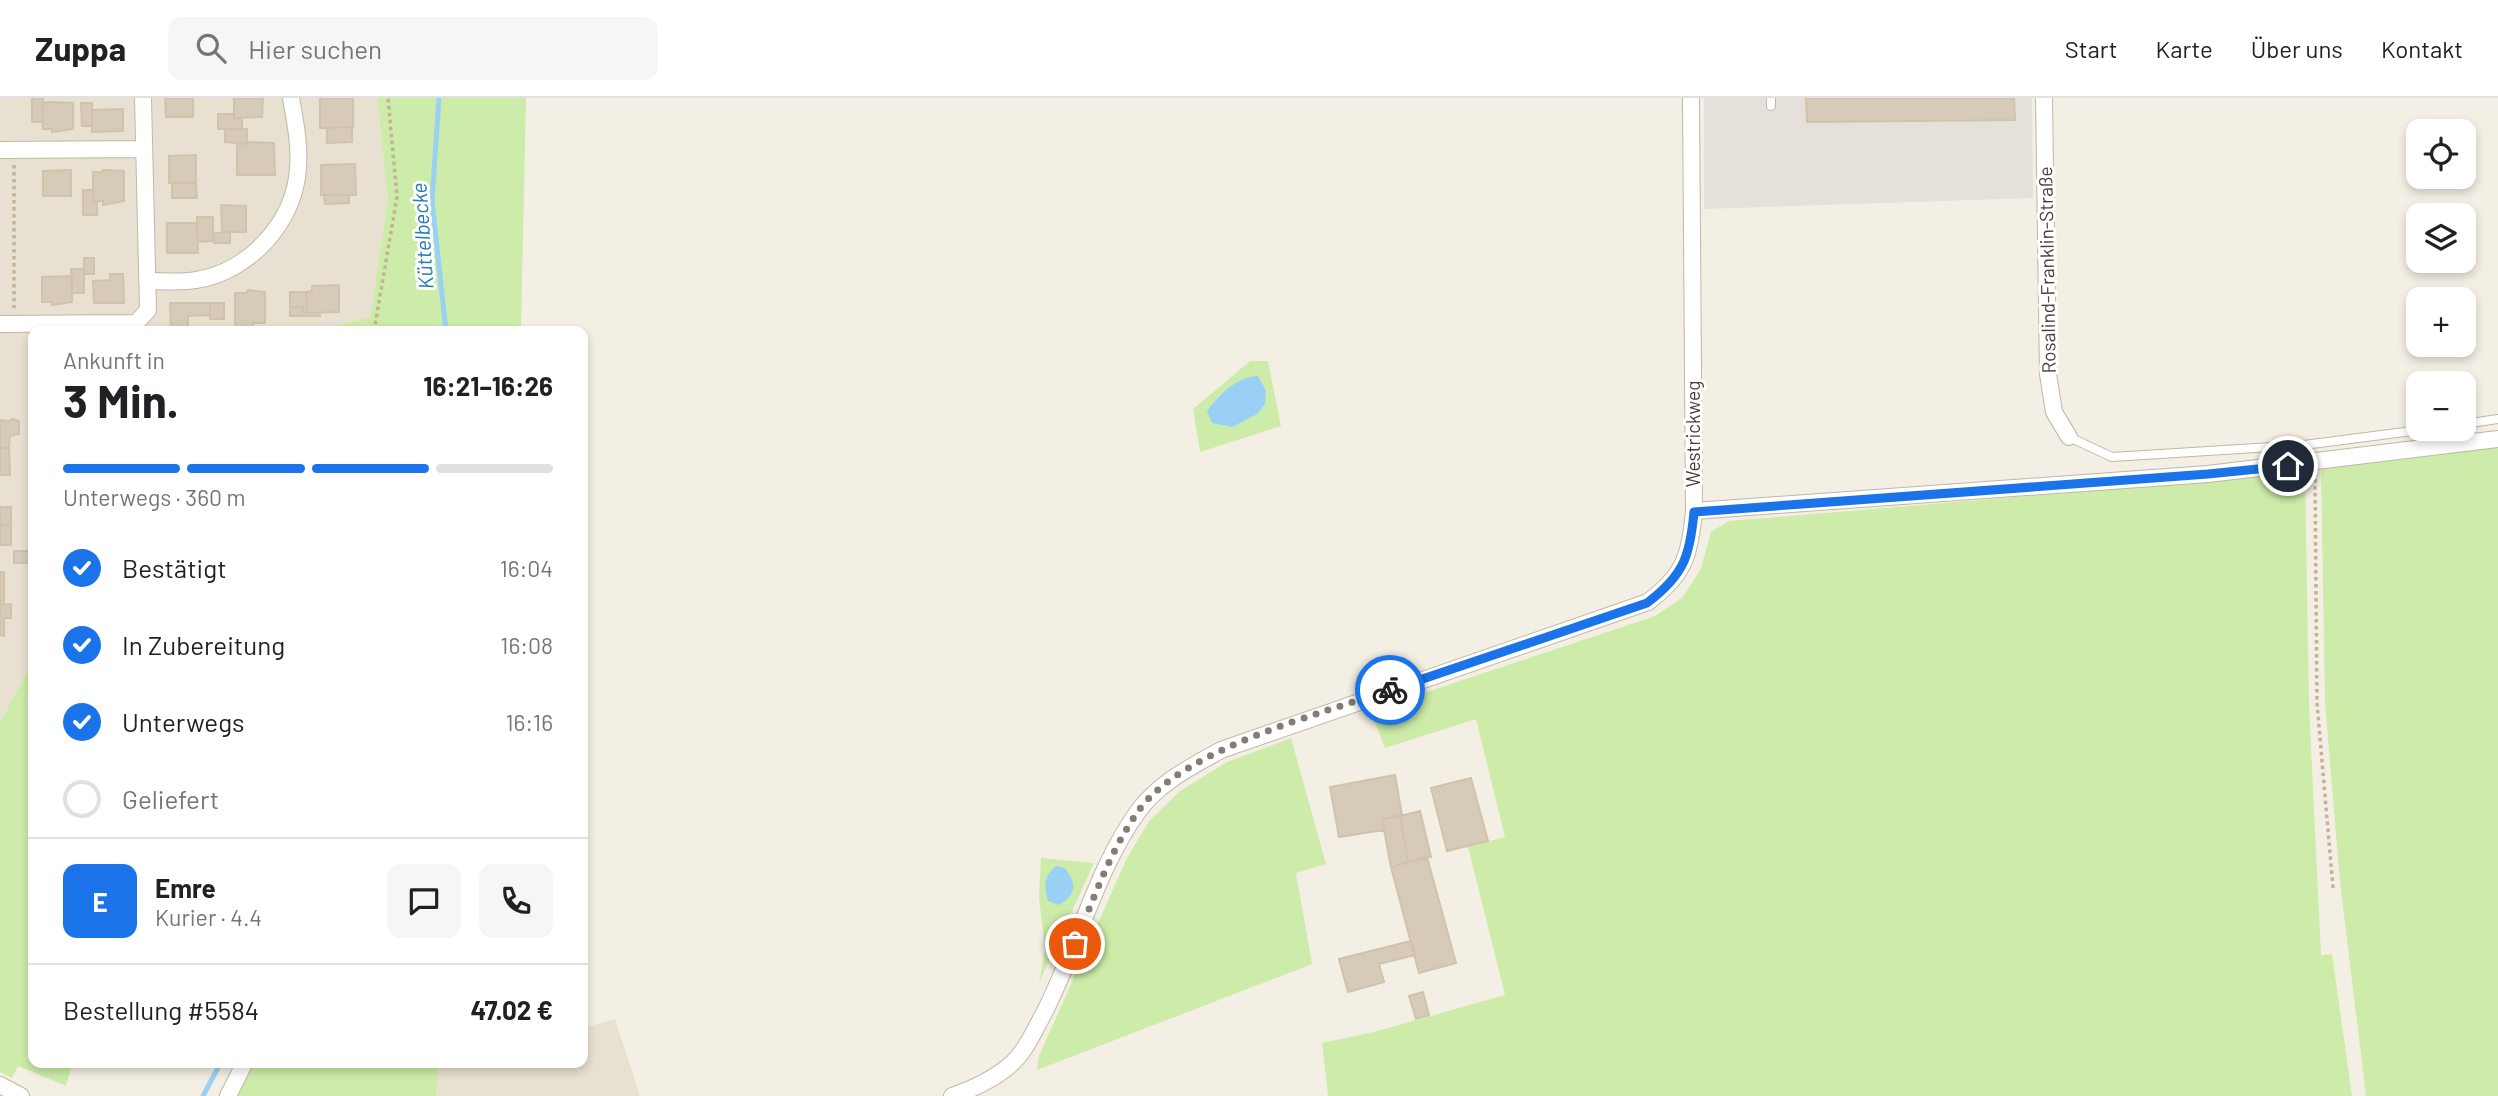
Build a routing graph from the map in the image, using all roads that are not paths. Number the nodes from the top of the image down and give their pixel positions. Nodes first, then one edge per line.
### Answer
1 (143, 98) edge
2 (291, 98) edge
3 (1691, 98) edge
4 (2044, 98) edge
5 (144, 149) junction
6 (7, 150) edge
7 (147, 281) junction
8 (7, 324) edge
9 (2498, 419) edge
10 (2476, 422) edge
11 (2406, 432) edge
12 (2069, 437) joint
13 (2498, 439) edge
14 (1694, 512) junction
15 (242, 1068) edge
16 (0, 1084) edge
17 (21, 1096) edge
18 (228, 1096) edge
19 (952, 1096) edge

1 - 5 street
2 - 7 street
3 - 14 street, Westrickweg
4 - 12 street, Rosalind-Franklin-Straße
5 - 6 street
5 - 7 street
7 - 8 street
9 - 10 lane
11 - 12 lane
13 - 14 street
14 - 19 street, Westrickweg
15 - 18 street
16 - 17 street

